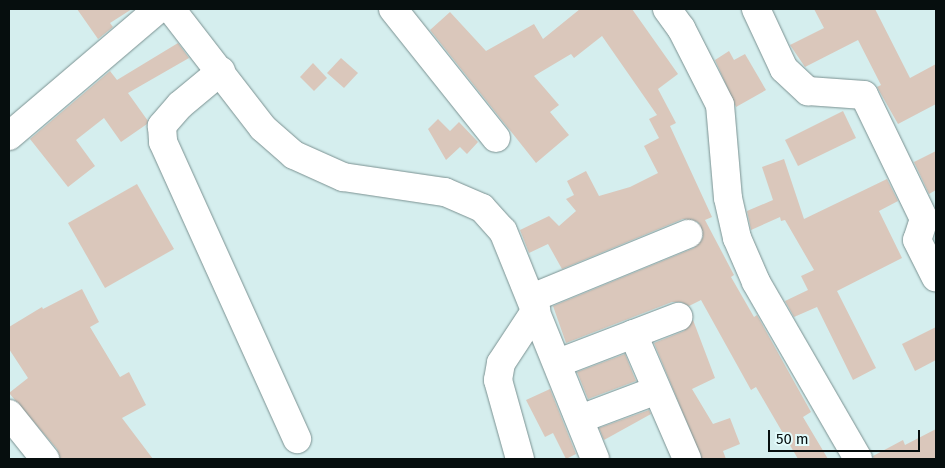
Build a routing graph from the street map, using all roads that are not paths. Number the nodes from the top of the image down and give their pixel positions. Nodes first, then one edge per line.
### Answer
1 (158, 9) edge
2 (171, 9) edge
3 (393, 9) edge
4 (667, 9) edge
5 (756, 9) edge
6 (221, 71) junction
7 (9, 136) edge
8 (496, 138) dead end
9 (688, 234) dead end
10 (936, 278) edge
11 (534, 304) junction
12 (678, 317) dead end
13 (633, 334) junction
14 (558, 364) junction
15 (656, 390) junction
16 (9, 414) edge
17 (580, 419) junction
18 (297, 439) dead end
19 (45, 459) edge
20 (520, 459) edge
21 (595, 459) edge
22 (686, 459) edge
23 (858, 459) edge

1 - 7 street
2 - 6 street
3 - 8 street
4 - 23 street
5 - 10 street
6 - 11 street
6 - 18 street
9 - 11 street
11 - 14 street
11 - 20 street
12 - 13 street
13 - 14 street
13 - 15 street
14 - 17 street
15 - 17 street
15 - 22 street
16 - 19 street
17 - 21 street

